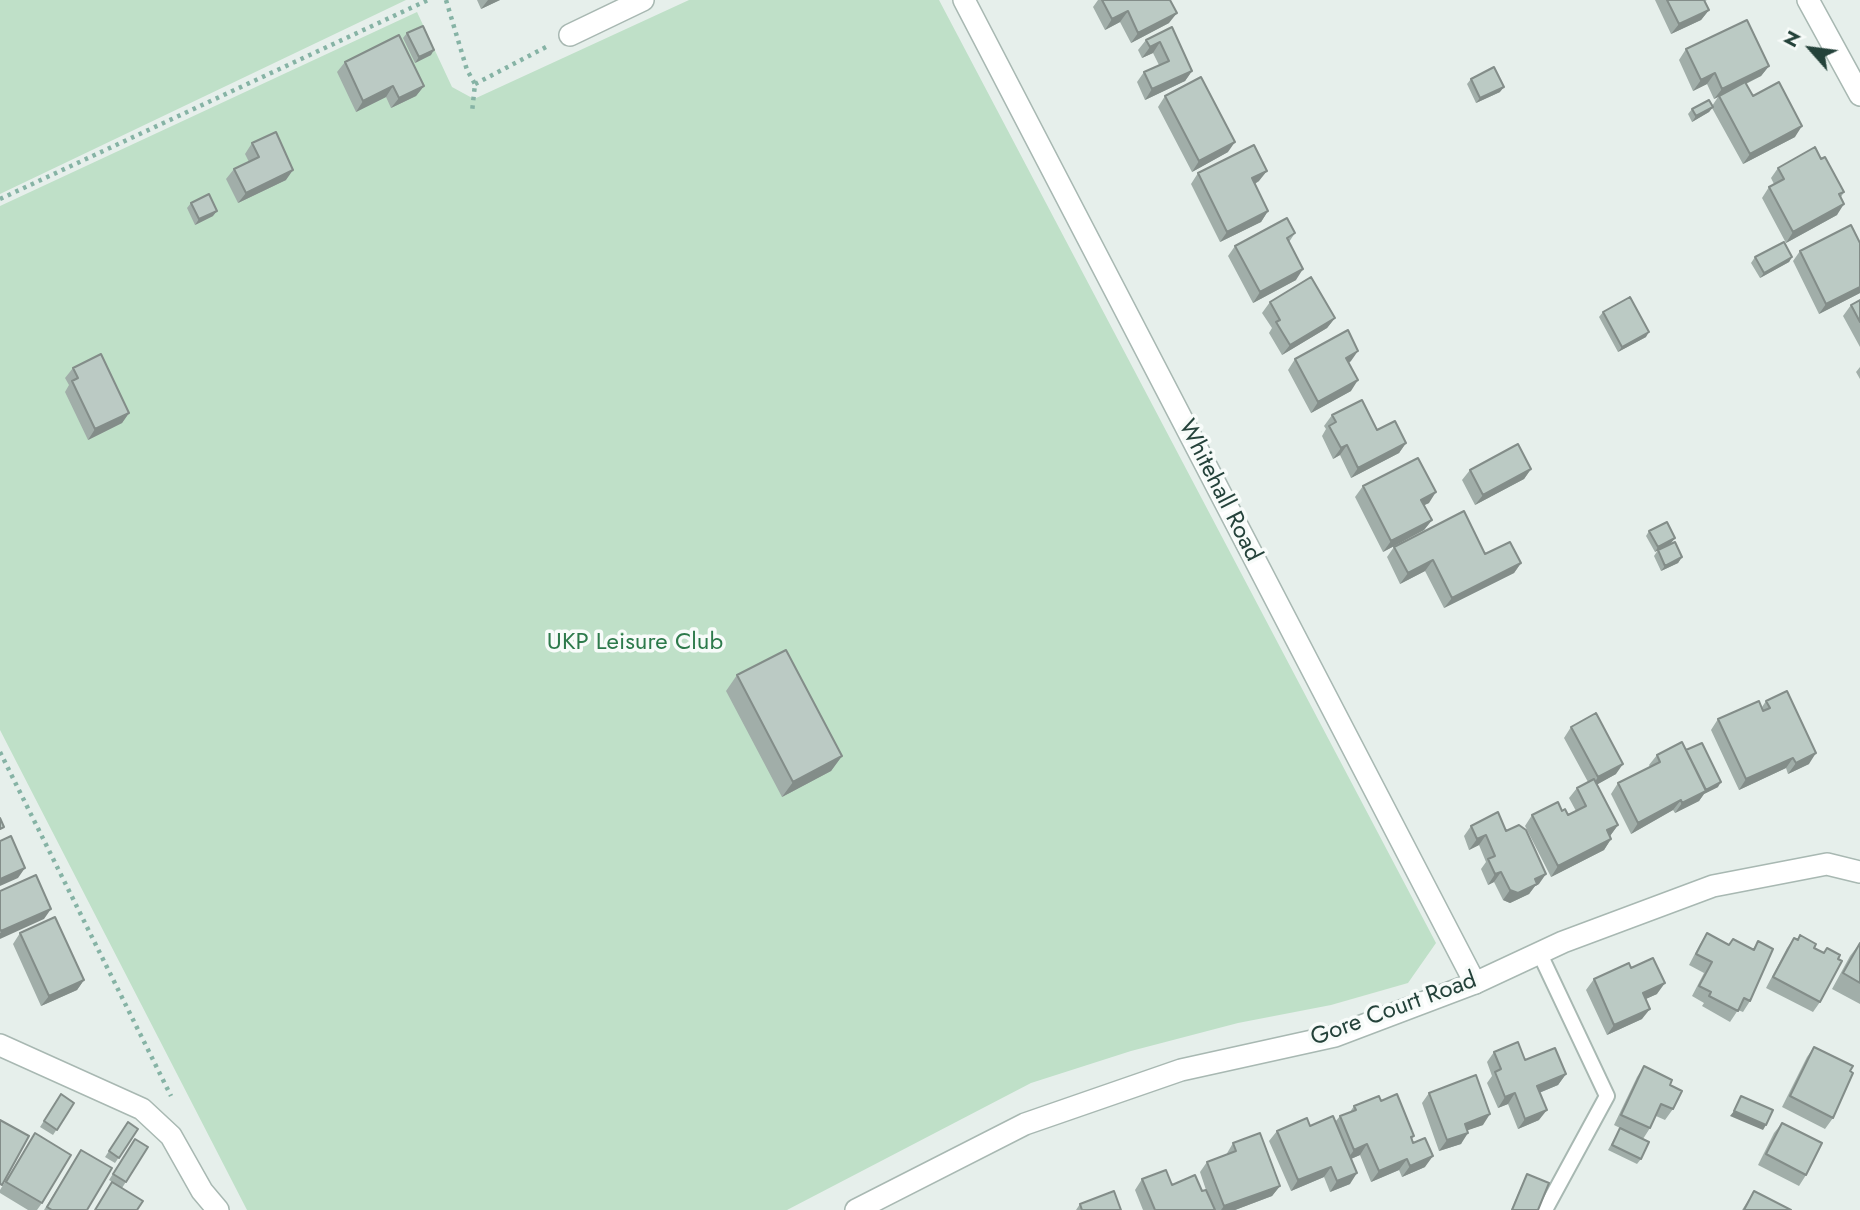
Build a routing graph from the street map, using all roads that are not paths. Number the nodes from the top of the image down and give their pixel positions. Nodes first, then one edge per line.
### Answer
1 (643, 0) edge
2 (964, 0) edge
3 (1808, 0) edge
4 (570, 35) road end
5 (1860, 95) edge
6 (1860, 872) edge
7 (1539, 952) junction
8 (1475, 983) junction
9 (0, 1045) edge
10 (218, 1210) edge
11 (856, 1210) edge
12 (1545, 1210) edge

1 - 4 street
2 - 8 street, Whitehall Road
3 - 5 street
6 - 7 street, Gore Court Road
7 - 8 street, Gore Court Road
7 - 12 lane
8 - 11 street, Gore Court Road
9 - 10 street

